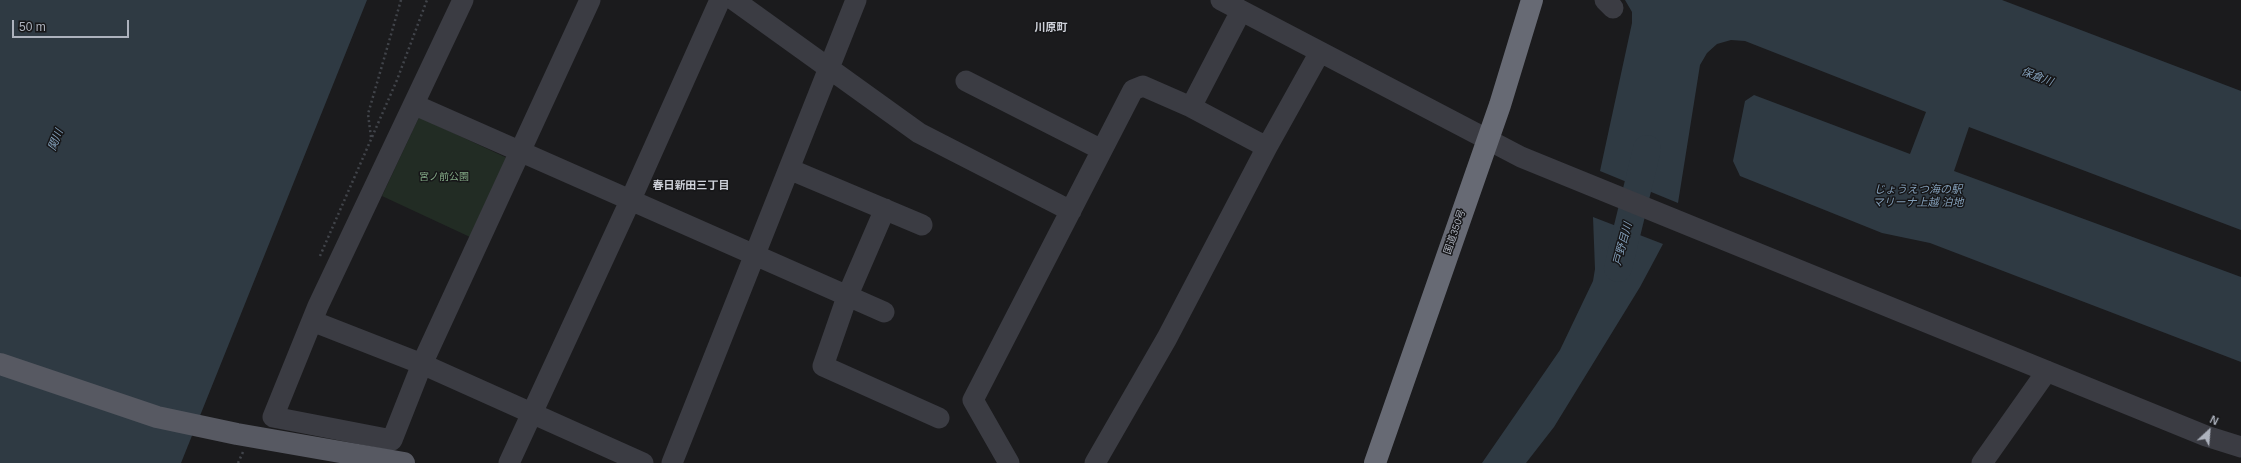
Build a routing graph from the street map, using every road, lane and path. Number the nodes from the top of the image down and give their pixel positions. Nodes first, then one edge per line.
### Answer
1 (401, 0) edge
2 (463, 0) edge
3 (590, 0) edge
4 (720, 0) edge
5 (734, 0) edge
6 (856, 0) edge
7 (1221, 0) edge
8 (1532, 0) edge
9 (1241, 11) junction
10 (1320, 52) junction
11 (829, 70) junction
12 (966, 81) dead end
13 (415, 104) junction
14 (1191, 107) junction
15 (372, 137) dead end
16 (1488, 140) junction
17 (1267, 147) junction
18 (1102, 150) junction
19 (521, 153) junction
20 (789, 169) junction
21 (631, 199) junction
22 (885, 209) junction
23 (1071, 211) junction
24 (922, 225) dead end
25 (755, 255) junction
26 (847, 297) junction
27 (884, 312) dead end
28 (312, 321) junction
29 (0, 364) edge
30 (422, 364) junction
31 (2047, 371) junction
32 (534, 413) junction
33 (939, 418) dead end
34 (2241, 447) edge
35 (404, 463) edge
36 (510, 463) edge
37 (643, 463) edge
38 (672, 463) edge
39 (1008, 463) edge
40 (1095, 463) edge
41 (1375, 463) edge
42 (1982, 463) edge

1 - 15 path
2 - 13 street
3 - 19 street
4 - 21 street
5 - 11 street
6 - 11 street
7 - 9 street
8 - 16 highway, 国道350号
9 - 10 street
9 - 14 street
10 - 16 street
10 - 17 street
11 - 20 street
11 - 23 street
12 - 18 street
13 - 19 street
13 - 28 street
14 - 17 street
14 - 18 street
16 - 31 street
16 - 41 highway, 国道350号
17 - 40 street
18 - 23 street
19 - 21 street
19 - 30 street
20 - 22 street
20 - 25 street
21 - 25 street
21 - 32 street
22 - 24 street
22 - 26 street
23 - 39 street
25 - 26 street
25 - 38 street
26 - 27 street
26 - 33 street
28 - 30 street
28 - 30 street
29 - 35 main road
30 - 32 street
31 - 34 street
31 - 42 street
32 - 36 street
32 - 37 street

